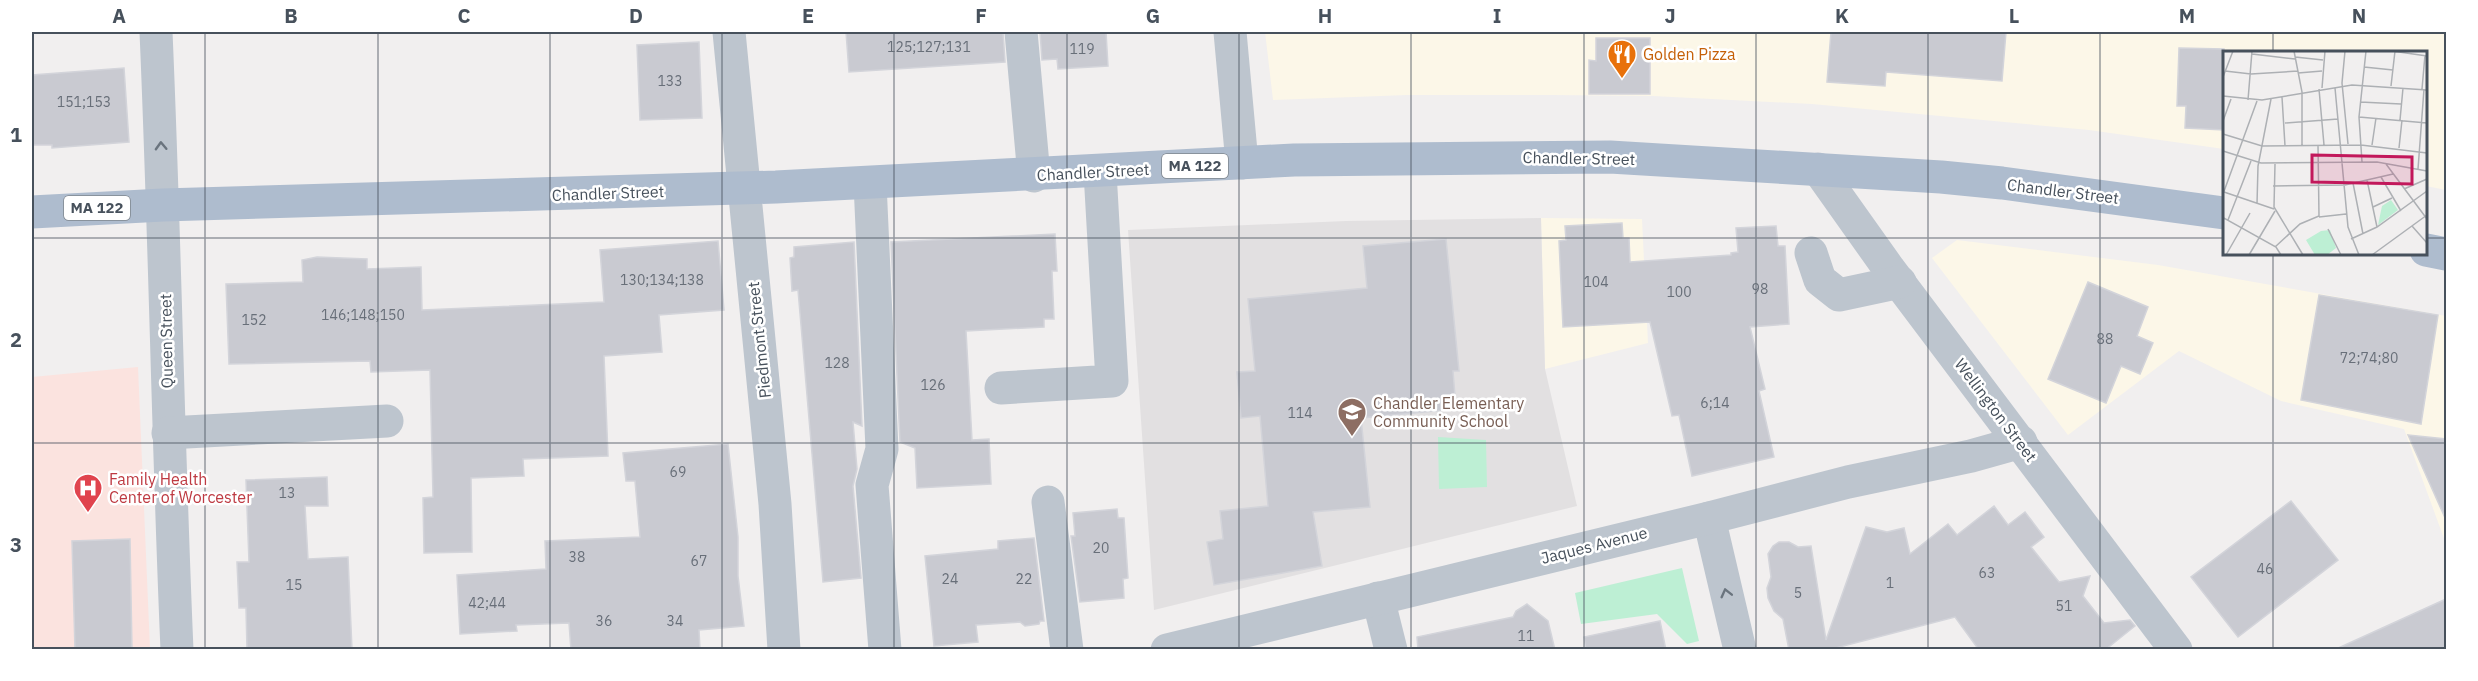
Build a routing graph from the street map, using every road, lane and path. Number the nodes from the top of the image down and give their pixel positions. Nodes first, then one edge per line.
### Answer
1 (156, 32) edge
2 (729, 32) edge
3 (1021, 32) edge
4 (1230, 32) edge
5 (1242, 163) junction
6 (1818, 169) junction
7 (1100, 172) junction
8 (1034, 176) junction
9 (870, 183) junction
10 (745, 188) junction
11 (163, 205) junction
12 (32, 212) edge
13 (2223, 213) edge
14 (2427, 250) edge
15 (1811, 252) dead end
16 (2446, 254) edge
17 (1900, 282) junction
18 (1001, 388) dead end
19 (387, 421) dead end
20 (168, 433) junction
21 (2021, 442) junction
22 (1048, 502) dead end
23 (1709, 518) junction
24 (1378, 598) junction
25 (177, 650) edge
26 (784, 650) edge
27 (885, 650) edge
28 (1067, 650) edge
29 (1167, 650) edge
30 (1390, 650) edge
31 (1740, 650) edge
32 (2176, 650) edge

11 -> 1 street, Queen Street
2 - 10 street, Piedmont Street
3 - 8 street
4 - 5 street
5 - 6 main road, Chandler Street / MA 122
5 - 7 main road, Chandler Street / MA 122
6 - 13 main road, Chandler Street / MA 122
6 - 17 street, Wellington Street
7 - 8 main road, Chandler Street / MA 122
7 - 18 street
8 - 9 main road, Chandler Street / MA 122
9 - 10 main road, Chandler Street / MA 122
9 - 27 street
10 - 11 main road, Chandler Street / MA 122
10 - 26 street, Piedmont Street
11 - 12 main road, Chandler Street / MA 122
11 - 20 street, Queen Street
14 - 16 main road
15 - 17 street
17 - 21 street, Wellington Street
19 - 20 street
20 - 25 street, Queen Street
21 - 23 street, Jaques Avenue
21 - 32 street, Wellington Street
22 - 28 street
23 - 24 street, Jaques Avenue
31 -> 23 street
24 - 29 street, Jaques Avenue
24 - 30 street

